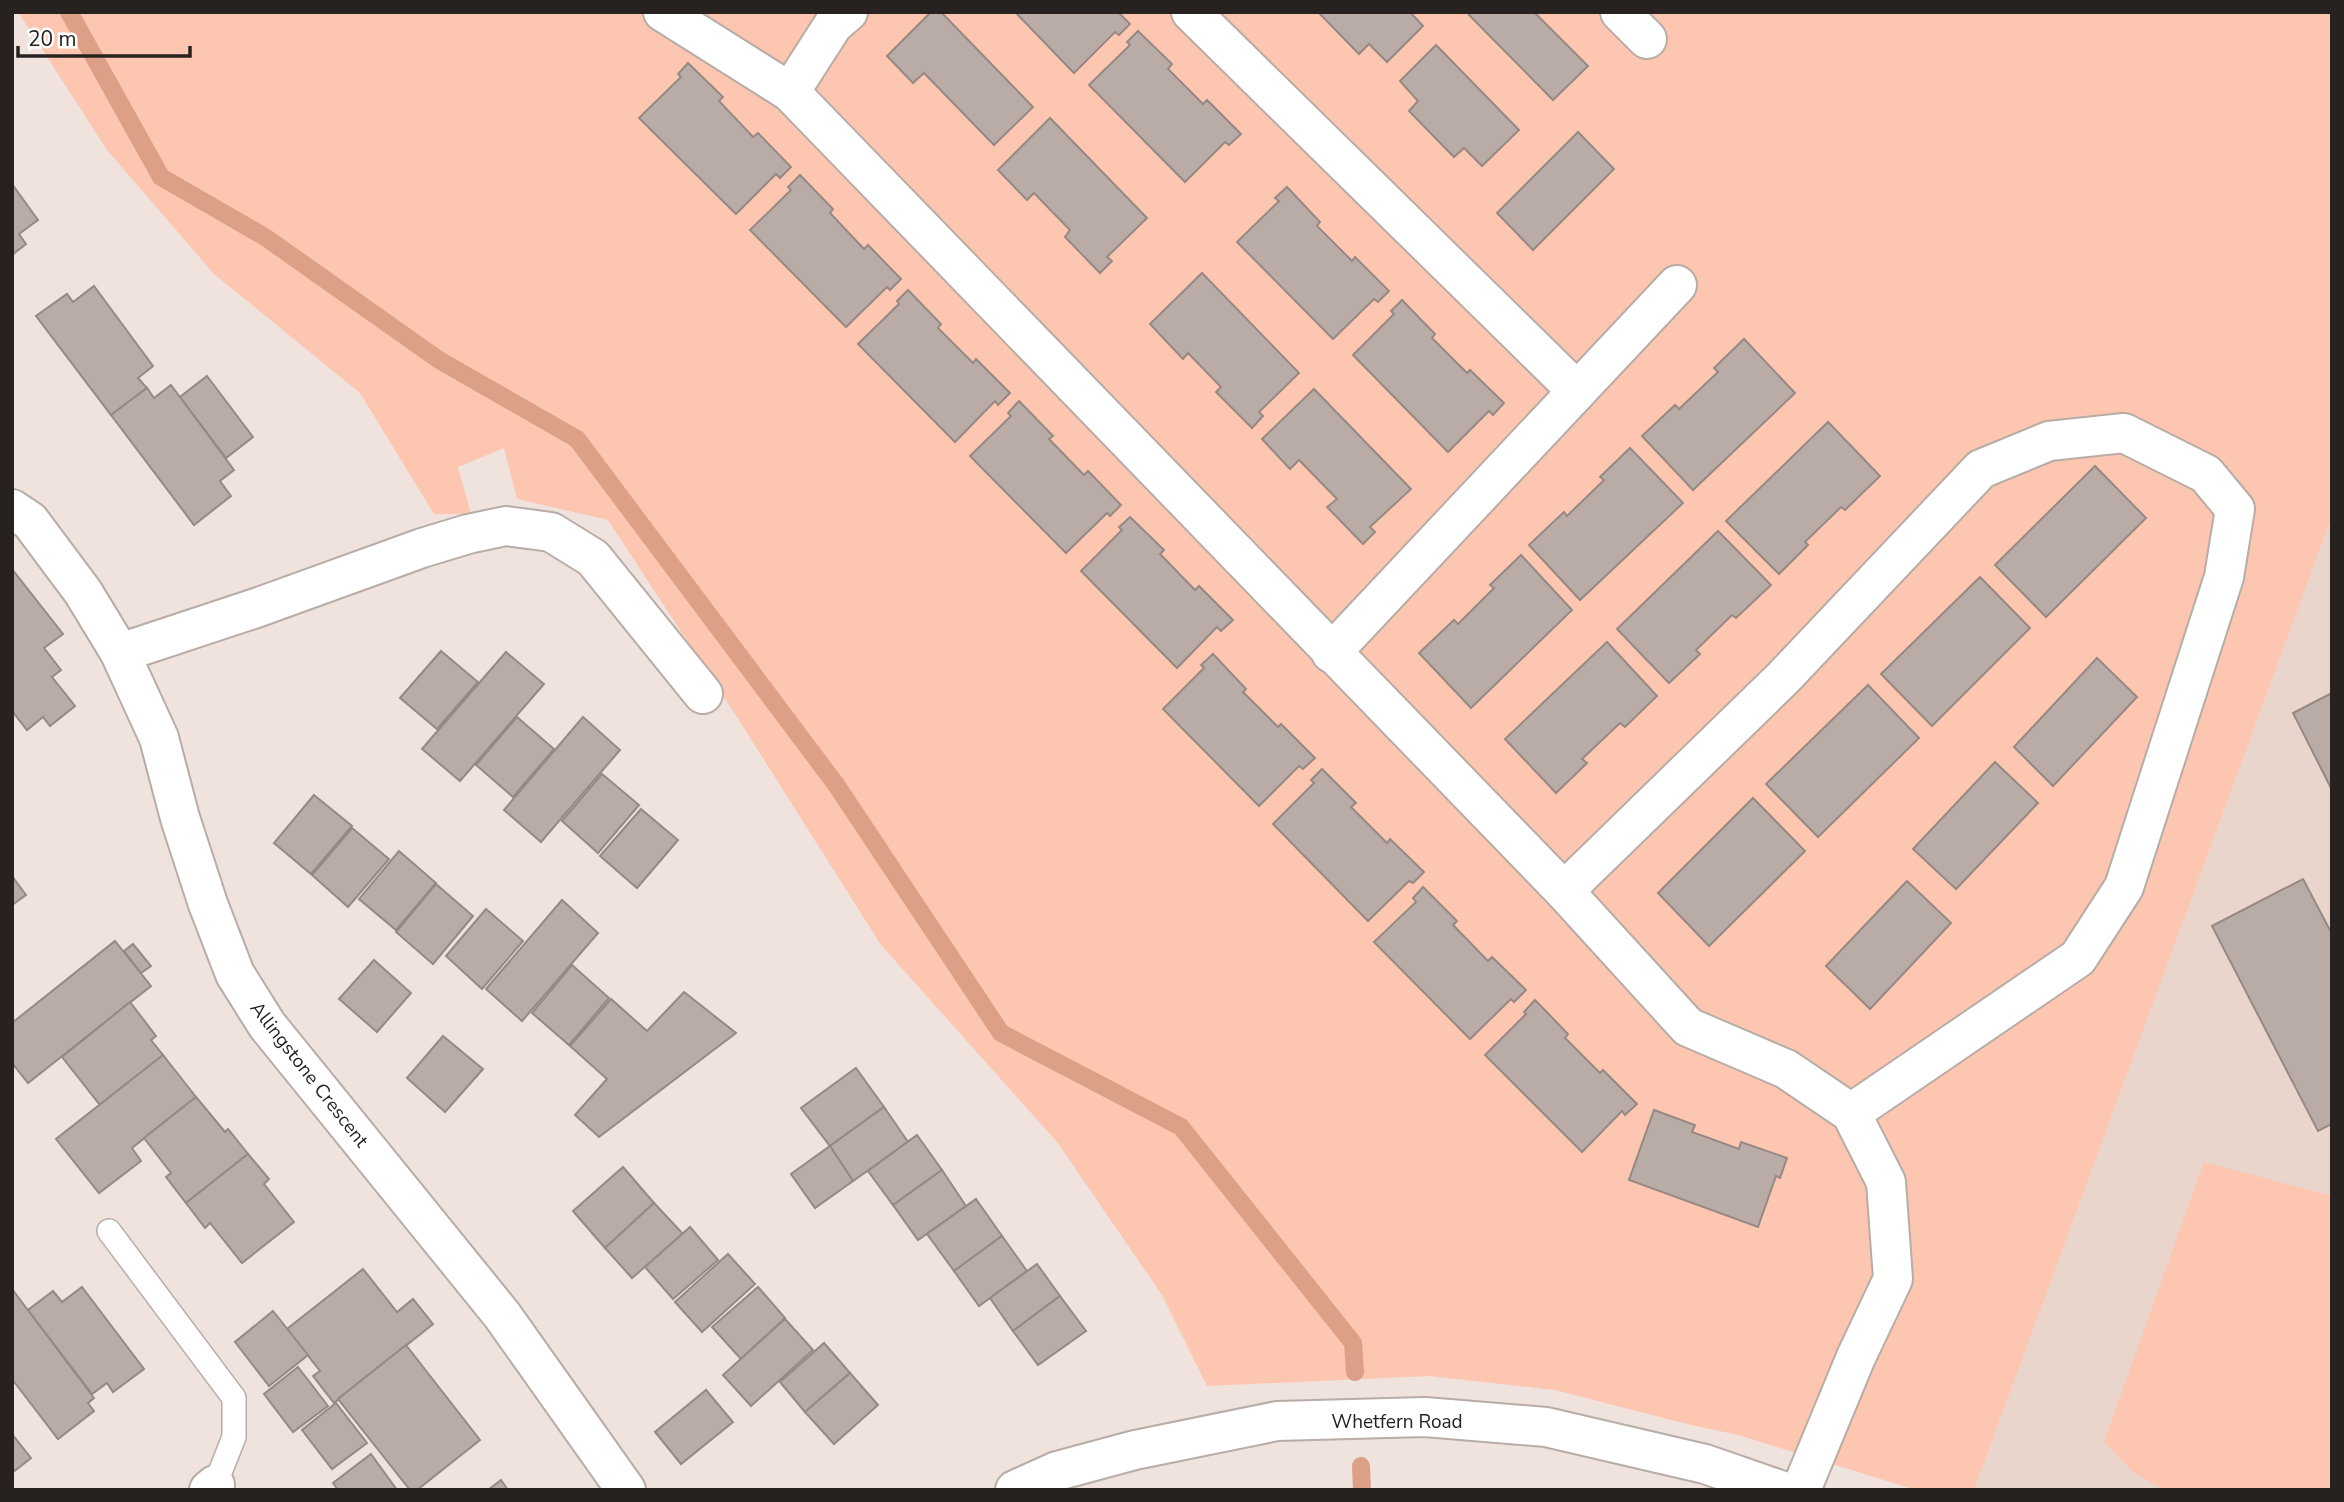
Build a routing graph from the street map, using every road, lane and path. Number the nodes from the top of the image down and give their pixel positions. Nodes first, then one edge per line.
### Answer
1 (663, 12) edge
2 (848, 12) edge
3 (1191, 12) edge
4 (1620, 12) edge
5 (1647, 39) dead end
6 (790, 92) junction
7 (1677, 285) dead end
8 (1577, 391) junction
9 (18, 509) edge
10 (120, 653) junction
11 (1331, 653) junction
12 (704, 694) dead end
13 (1564, 891) junction
14 (1851, 1112) junction
15 (109, 1231) dead end
16 (1706, 1477) edge
17 (212, 1488) edge
18 (626, 1490) edge
19 (1015, 1490) edge
20 (1780, 1490) edge
21 (1801, 1490) edge

1 - 6 street
2 - 6 street
3 - 8 street
4 - 5 street
6 - 11 street
7 - 8 street
8 - 11 street
9 - 10 street, Allingstone Crescent
10 - 12 street
10 - 18 street, Allingstone Crescent
11 - 13 street
13 - 14 street
13 - 14 street
14 - 21 street
15 - 17 lane
16 - 19 street, Whetfern Road
16 - 20 street, Whetfern Road

